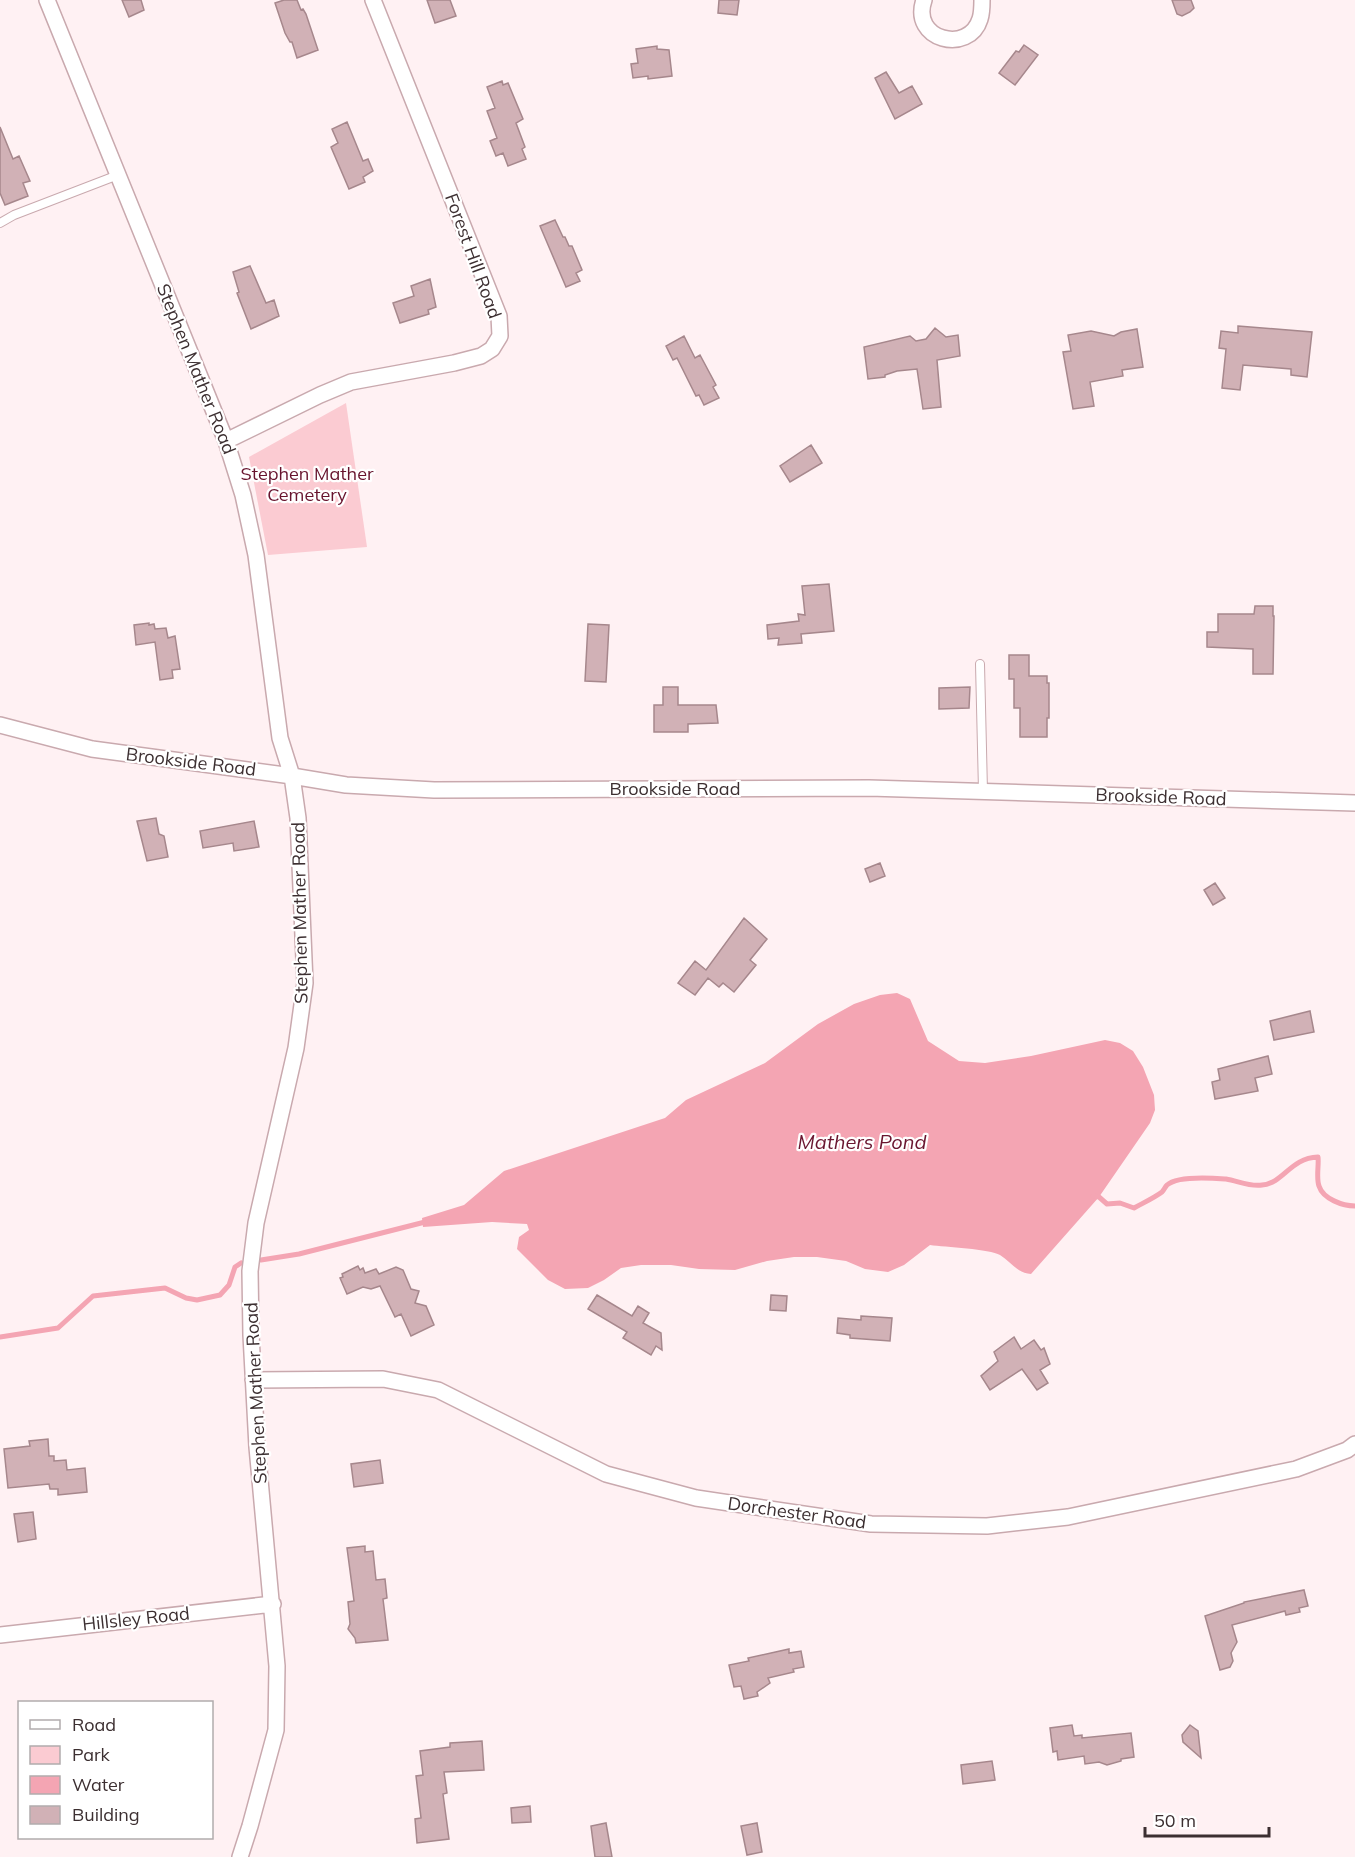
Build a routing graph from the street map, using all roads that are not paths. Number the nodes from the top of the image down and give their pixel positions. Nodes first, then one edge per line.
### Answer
1 (47, 0) edge
2 (373, 0) edge
3 (924, 0) edge
4 (982, 0) edge
5 (118, 175) junction
6 (0, 224) edge
7 (226, 441) junction
8 (980, 664) dead end
9 (0, 725) edge
10 (292, 776) junction
11 (983, 791) junction
12 (1355, 803) edge
13 (253, 1380) junction
14 (1355, 1444) edge
15 (273, 1604) junction
16 (0, 1635) edge
17 (240, 1857) edge

1 - 5 street, Stephen Mather Road
2 - 7 street, Forest Hill Road
3 - 4 street
5 - 6 lane
5 - 7 street, Stephen Mather Road
7 - 10 street, Stephen Mather Road
8 - 11 lane
9 - 10 street, Brookside Road
10 - 11 street, Brookside Road
10 - 13 street, Stephen Mather Road
11 - 12 street, Brookside Road
13 - 14 street, Dorchester Road
13 - 15 street, Stephen Mather Road
15 - 16 street, Hillsley Road
15 - 17 street, Stephen Mather Road

